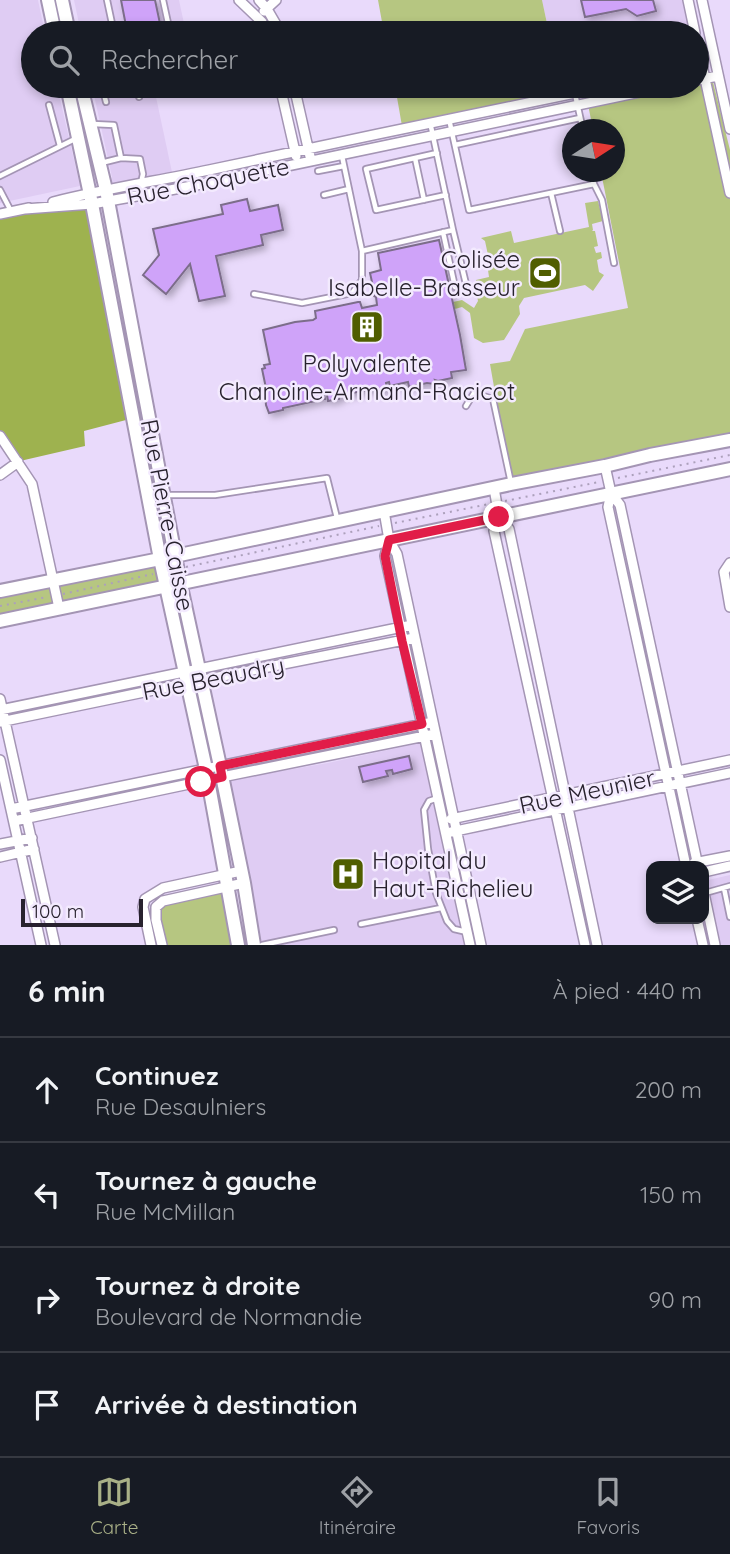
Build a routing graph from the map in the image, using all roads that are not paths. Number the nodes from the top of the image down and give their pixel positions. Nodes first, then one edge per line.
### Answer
1 (48, 0) edge
2 (62, 0) edge
3 (107, 0) edge
4 (163, 0) edge
5 (239, 0) edge
6 (259, 0) edge
7 (276, 0) edge
8 (688, 0) edge
9 (702, 0) edge
10 (267, 9) junction
11 (254, 13) junction
12 (52, 21) edge
13 (66, 21) edge
14 (111, 21) edge
15 (168, 21) edge
16 (261, 21) edge
17 (274, 21) edge
18 (692, 21) edge
19 (707, 21) edge
20 (709, 32) edge
21 (716, 64) junction
22 (709, 65) edge
23 (719, 76) junction
24 (709, 78) edge
25 (70, 98) edge
26 (84, 98) edge
27 (105, 98) edge
28 (283, 98) edge
29 (297, 98) edge
30 (552, 98) edge
31 (576, 98) edge
32 (612, 98) edge
33 (706, 98) edge
34 (106, 102) dead end
35 (49, 104) dead end
36 (578, 105) junction
37 (515, 106) junction
38 (449, 118) junction
39 (517, 118) junction
40 (580, 118) joint
41 (430, 122) junction
42 (90, 124) junction
43 (730, 129) edge
44 (388, 131) junction
45 (452, 131) junction
46 (433, 135) junction
47 (78, 137) junction
48 (391, 144) junction
49 (455, 145) junction
50 (60, 146) junction
51 (307, 148) junction
52 (295, 151) junction
53 (437, 153) junction
54 (341, 154) junction
55 (121, 158) junction
56 (415, 158) junction
57 (311, 161) junction
58 (298, 163) junction
59 (100, 164) junction
60 (344, 166) junction
61 (318, 171) dead end
62 (189, 174) junction
63 (0, 176) edge
64 (141, 183) junction
65 (594, 184) joint
66 (192, 186) junction
67 (0, 190) edge
68 (349, 190) junction
69 (551, 193) junction
70 (730, 193) edge
71 (107, 195) junction
72 (144, 195) junction
73 (324, 195) dead end
74 (446, 195) junction
75 (91, 198) junction
76 (424, 200) junction
77 (11, 212) junction
78 (0, 214) edge
79 (453, 230) junction
80 (560, 230) dead end
81 (443, 232) junction
82 (362, 251) junction
83 (614, 263) dead end
84 (466, 284) dead end
85 (455, 287) dead end
86 (254, 294) dead end
87 (138, 358) junction
88 (122, 360) junction
89 (466, 406) dead end
90 (148, 414) junction
91 (132, 416) junction
92 (0, 436) edge
93 (730, 440) edge
94 (18, 462) junction
95 (158, 463) junction
96 (142, 465) junction
97 (605, 466) junction
98 (730, 469) edge
99 (0, 475) edge
100 (512, 484) junction
101 (610, 486) junction
102 (494, 488) junction
103 (164, 495) junction
104 (148, 499) junction
105 (384, 511) junction
106 (499, 517) junction
107 (338, 521) junction
108 (389, 540) junction
109 (161, 565) junction
110 (729, 565) edge
111 (178, 569) junction
112 (52, 581) junction
113 (166, 585) junction
114 (0, 591) edge
115 (57, 602) junction
116 (730, 607) edge
117 (0, 621) edge
118 (412, 625) junction
119 (400, 628) junction
120 (647, 633) junction
121 (636, 635) junction
122 (414, 638) junction
123 (402, 641) junction
124 (309, 646) junction
125 (312, 659) junction
126 (538, 672) junction
127 (200, 674) junction
128 (525, 674) junction
129 (186, 677) junction
130 (112, 686) junction
131 (64, 696) junction
132 (114, 698) junction
133 (1, 706) edge
134 (67, 708) junction
135 (3, 722) edge
136 (433, 722) junction
137 (422, 724) junction
138 (4, 734) edge
139 (435, 734) junction
140 (424, 736) junction
141 (5, 745) edge
142 (313, 747) junction
143 (315, 758) junction
144 (0, 760) edge
145 (730, 760) edge
146 (221, 771) junction
147 (677, 772) junction
148 (730, 773) edge
149 (666, 774) junction
150 (207, 775) junction
151 (680, 784) junction
152 (668, 786) junction
153 (102, 791) junction
154 (566, 796) junction
155 (444, 797) junction
156 (552, 798) junction
157 (104, 803) junction
158 (568, 806) junction
159 (24, 807) junction
160 (11, 809) junction
161 (555, 810) junction
162 (27, 818) junction
163 (449, 819) junction
164 (14, 821) junction
165 (451, 832) junction
166 (32, 838) junction
167 (18, 840) junction
168 (0, 844) edge
169 (34, 849) junction
170 (21, 853) junction
171 (730, 856) edge
172 (0, 857) edge
173 (684, 861) edge
174 (697, 861) edge
175 (709, 861) edge
176 (730, 866) edge
177 (709, 871) edge
178 (243, 877) junction
179 (227, 880) junction
180 (727, 887) edge
181 (709, 892) edge
182 (441, 908) junction
183 (590, 909) junction
184 (578, 911) junction
185 (709, 917) edge
186 (730, 917) edge
187 (698, 924) edge
188 (361, 925) dead end
189 (334, 930) dead end
190 (467, 932) junction
191 (41, 945) edge
192 (55, 945) edge
193 (151, 945) edge
194 (162, 945) edge
195 (239, 945) edge
196 (254, 945) edge
197 (262, 945) edge
198 (470, 945) edge
199 (481, 945) edge
200 (585, 945) edge
201 (597, 945) edge
202 (703, 945) edge
203 (715, 945) edge

1 - 12 street
2 - 13 street
3 - 14 lane
4 - 15 lane
5 - 11 street
6 - 10 street
6 - 11 street
7 - 10 street
8 - 18 street
9 - 19 street
10 - 11 street
10 - 17 street
11 - 16 street
20 - 21 street
21 - 22 street
21 - 23 street
23 - 24 street
23 - 43 street
25 - 47 street, Rue Pierre-Caisse
26 - 42 street, Rue Pierre-Caisse
27 - 34 lane
28 - 52 street
29 - 51 street
30 - 37 street, Rue Choquette
31 - 36 lane
32 - 36 street, Rue Choquette
33 - 70 street
35 - 50 lane
36 - 39 street, Rue Choquette
36 - 40 lane
37 - 38 street, Rue Choquette
37 - 39 street
38 - 41 street, Rue Choquette
38 - 45 lane
39 - 45 street, Rue Choquette
40 - 49 lane
41 - 44 street, Rue Choquette
41 - 46 lane
42 - 55 lane
42 - 59 street, Rue Pierre-Caisse
44 - 48 street
44 - 51 street, Rue Choquette
45 - 46 street, Rue Choquette
45 - 49 lane
46 - 48 street, Rue Choquette
46 - 53 lane
47 - 50 lane
47 - 75 street, Rue Pierre-Caisse
48 - 54 street, Rue Choquette
49 - 69 lane
50 - 63 lane
51 - 52 street, Rue Choquette
51 - 57 street
52 - 58 street
52 - 62 street, Rue Choquette
53 - 56 lane
53 - 74 lane
54 - 57 street, Rue Choquette
54 - 60 lane
55 - 59 lane
55 - 64 lane
56 - 76 lane
56 - 76 lane
57 - 58 street, Rue Choquette
58 - 66 street, Rue Choquette
59 - 71 street, Rue Pierre-Caisse
60 - 61 lane
60 - 68 lane
62 - 64 street, Rue Choquette
62 - 66 lane
64 - 71 street, Rue Choquette
64 - 72 lane
65 - 69 lane
65 - 83 lane
66 - 72 street, Rue Choquette
67 - 77 lane
68 - 73 lane
68 - 82 lane
69 - 80 lane
71 - 72 street, Rue Choquette
71 - 75 street, Rue Choquette
71 - 87 street, Rue Pierre-Caisse
74 - 76 lane
74 - 79 lane
75 - 77 street, Rue Choquette
75 - 88 street, Rue Pierre-Caisse
77 - 78 street, Rue Choquette
79 - 81 lane
79 - 84 lane
81 - 82 lane
81 - 85 lane
82 - 86 lane
87 - 88 street
87 - 90 street, Rue Pierre-Caisse
88 - 91 street, Rue Pierre-Caisse
89 - 100 lane
90 - 91 street
90 - 95 street, Rue Pierre-Caisse
91 - 96 street, Rue Pierre-Caisse
92 - 94 street
93 - 97 street
94 - 99 street
94 - 112 street
95 - 96 street
95 - 103 street, Rue Pierre-Caisse
96 - 104 street, Rue Pierre-Caisse
97 - 100 street
97 - 101 street
98 - 101 street
100 - 102 street
101 - 106 street
101 - 120 street
101 - 121 street
102 - 105 street
102 - 106 street
103 - 104 street
103 - 107 lane
103 - 111 street, Rue Pierre-Caisse
104 - 109 street, Rue Pierre-Caisse
105 - 107 street
105 - 108 street
106 - 108 street
106 - 126 street
106 - 128 street
107 - 111 street
108 - 111 street
108 - 118 street
108 - 119 street
109 - 111 street
109 - 112 street
109 - 113 street, Rue Pierre-Caisse
110 - 116 street
111 - 113 street
111 - 127 street, Rue Pierre-Caisse
112 - 114 street
112 - 115 street
113 - 115 street
113 - 129 street, Rue Pierre-Caisse
115 - 117 street
118 - 119 street, Rue Beaudry
118 - 122 street
119 - 123 street
119 - 124 street, Rue Beaudry
120 - 121 street
120 - 147 street
121 - 149 street
122 - 123 street, Rue Beaudry
122 - 136 street
123 - 125 street, Rue Beaudry
123 - 137 street
124 - 125 street, Rue Beaudry
124 - 127 street, Rue Beaudry
125 - 127 street, Rue Beaudry
126 - 128 street
126 - 154 street
127 - 129 street, Rue Beaudry
127 - 146 street, Rue Pierre-Caisse
128 - 156 street
129 - 130 street, Rue Beaudry
129 - 132 street, Rue Beaudry
129 - 150 street, Rue Pierre-Caisse
130 - 131 street, Rue Beaudry
130 - 132 street, Rue Beaudry
131 - 133 street, Rue Beaudry
131 - 134 street
132 - 134 street, Rue Beaudry
133 - 135 street
134 - 135 street, Rue Beaudry
135 - 138 street
136 - 137 street
136 - 139 street
137 - 140 street
137 - 142 street
138 - 141 street
139 - 140 street
139 - 155 street
140 - 143 street
140 - 155 street
141 - 159 street
142 - 143 lane
142 - 146 street
143 - 146 street
144 - 160 street
145 - 147 street, Rue Meunier
146 - 150 street
146 - 178 street, Rue Pierre-Caisse
147 - 149 street, Rue Meunier
147 - 151 street
148 - 151 street, Rue Meunier
149 - 152 street
149 - 154 street, Rue Meunier
150 - 153 street
150 - 157 street
150 - 179 street, Rue Pierre-Caisse
151 - 152 street, Rue Meunier
151 - 174 street
152 - 158 street, Rue Meunier
152 - 173 street
153 - 157 street
153 - 159 street
154 - 156 street, Rue Meunier
154 - 158 street
155 - 163 street
155 - 182 lane
156 - 161 street
156 - 163 street, Rue Meunier
157 - 162 street
158 - 161 street, Rue Meunier
158 - 183 street
159 - 160 street
159 - 162 street
160 - 164 street
161 - 165 street, Rue Meunier
161 - 184 street
162 - 164 street
162 - 166 street
163 - 165 street
164 - 167 street
165 - 190 street
165 - 199 street
166 - 167 street
166 - 169 street
167 - 168 street
167 - 170 street
169 - 170 street
169 - 192 street
170 - 172 street
170 - 191 street
171 - 175 street
176 - 177 street
178 - 179 street
178 - 196 street, Rue Pierre-Caisse
179 - 193 street
179 - 194 street
179 - 195 street, Rue Pierre-Caisse
180 - 181 lane
180 - 186 lane
182 - 188 lane
182 - 190 lane
183 - 184 street
183 - 201 street
184 - 200 street
185 - 203 street
187 - 202 street
189 - 197 lane
190 - 198 street

